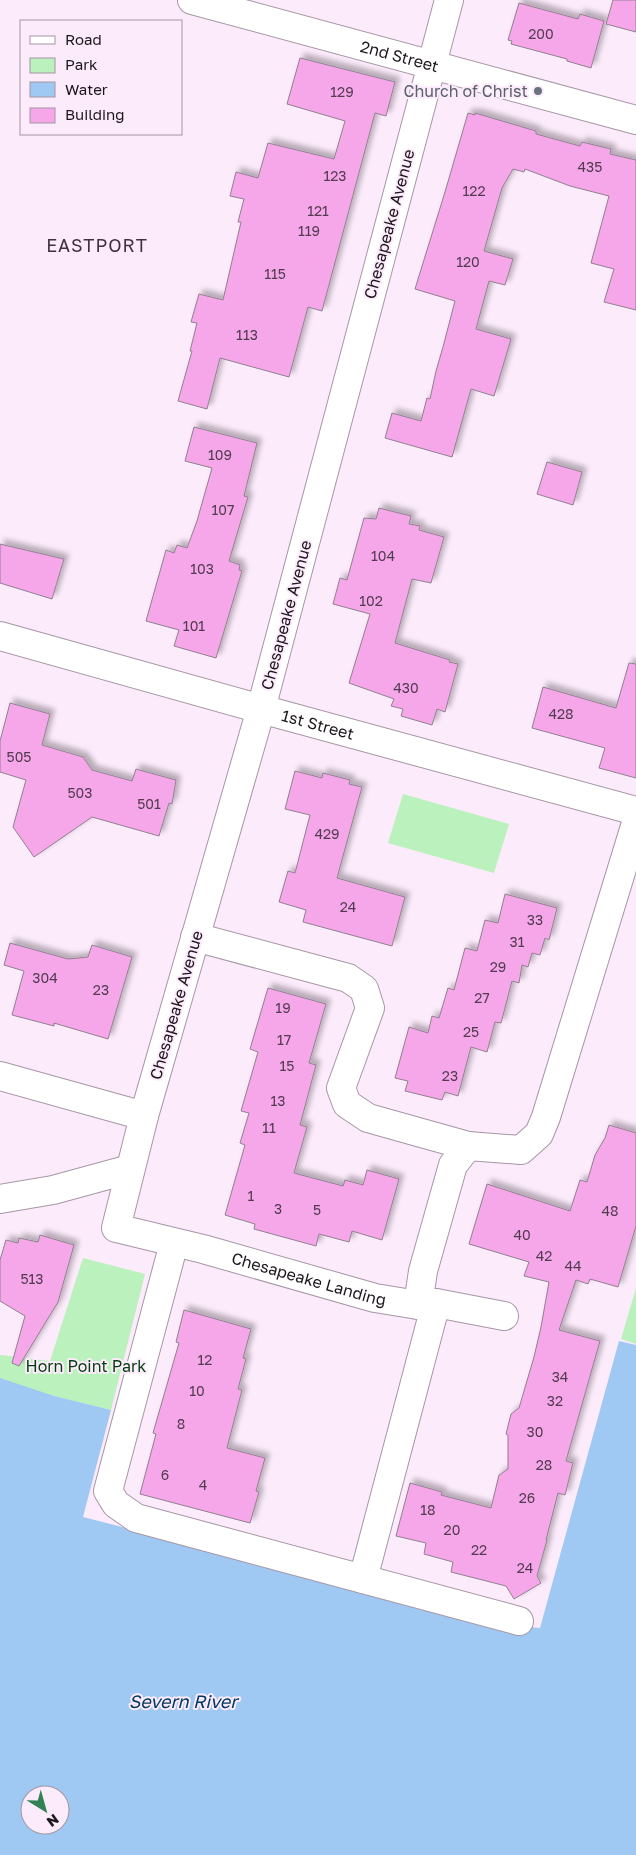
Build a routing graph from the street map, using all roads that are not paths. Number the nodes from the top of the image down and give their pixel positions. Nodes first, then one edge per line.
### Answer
1 (192, 0) edge
2 (449, 0) edge
3 (430, 65) junction
4 (636, 120) edge
5 (0, 636) edge
6 (261, 710) junction
7 (636, 811) edge
8 (636, 823) edge
9 (195, 938) junction
10 (0, 1076) edge
11 (144, 1116) junction
12 (468, 1146) junction
13 (130, 1169) junction
14 (0, 1199) edge
15 (116, 1228) joint
16 (174, 1243) junction
17 (427, 1304) junction
18 (504, 1316) dead end
19 (363, 1579) junction
20 (519, 1621) dead end

1 - 3 street, 2nd Street
2 - 3 street, Chesapeake Avenue
3 - 4 street, 2nd Street
3 - 6 street, Chesapeake Avenue
5 - 6 street, 1st Street
6 - 7 street, 1st Street
6 - 9 street, Chesapeake Avenue
8 - 12 street
9 - 11 street, Chesapeake Avenue
9 - 12 street
10 - 11 street
11 - 13 street, Chesapeake Avenue
12 - 17 street
13 - 14 street
13 - 15 street, Chesapeake Avenue
15 - 16 street, Chesapeake Landing
16 - 17 street, Chesapeake Landing
16 - 19 street
17 - 18 street, Chesapeake Landing
17 - 19 street
19 - 20 street

